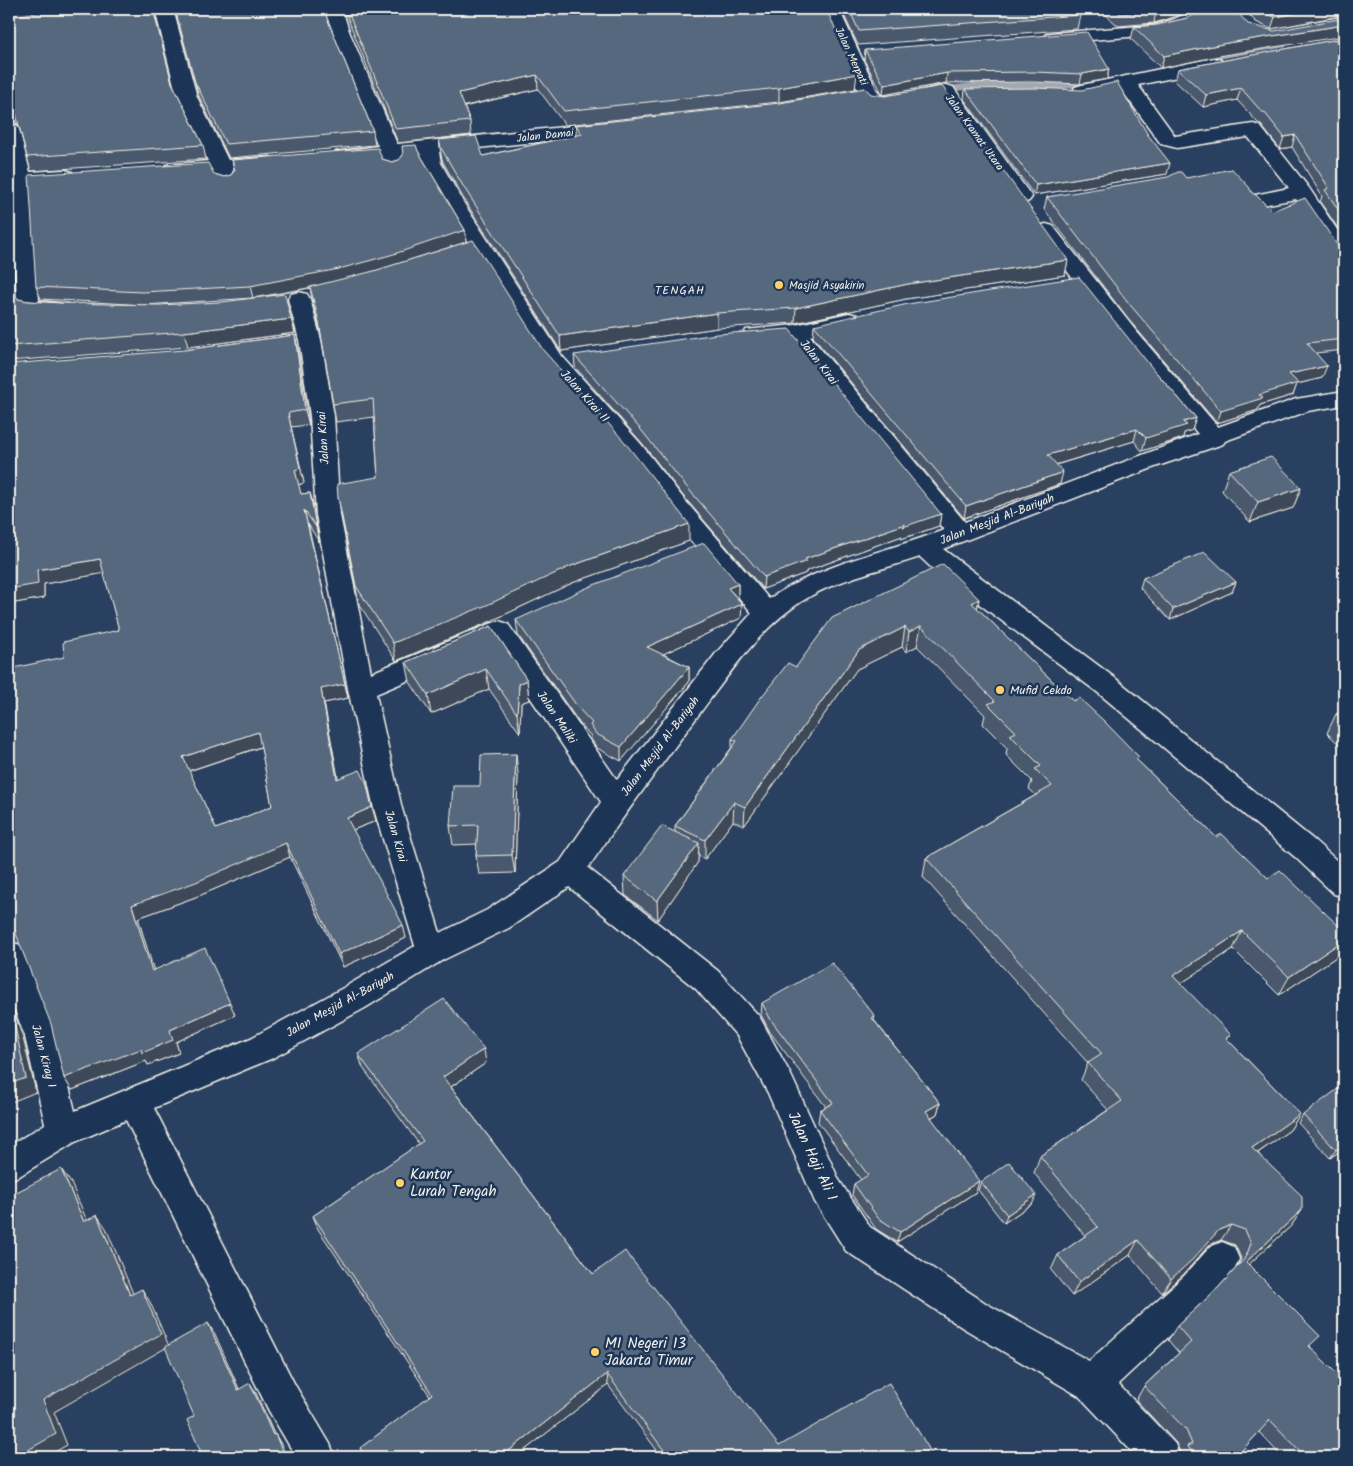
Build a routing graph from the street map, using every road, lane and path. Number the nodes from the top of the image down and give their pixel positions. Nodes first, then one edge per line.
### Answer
1 (164, 9) edge
2 (830, 9) edge
3 (1211, 9) edge
4 (340, 11) edge
5 (1034, 39) edge
6 (869, 52) edge
7 (850, 53) junction
8 (1233, 61) edge
9 (1127, 83) junction
10 (969, 90) edge
11 (946, 91) junction
12 (1066, 91) edge
13 (867, 97) joint
14 (632, 126) edge
15 (9, 129) edge
16 (429, 153) junction
17 (322, 158) edge
18 (392, 158) junction
19 (284, 162) edge
20 (156, 171) edge
21 (223, 173) junction
22 (79, 175) edge
23 (19, 183) edge
24 (1302, 192) junction
25 (1257, 200) edge
26 (1344, 256) edge
27 (299, 298) dead end
28 (76, 310) edge
29 (869, 316) edge
30 (795, 332) junction
31 (736, 336) edge
32 (582, 357) edge
33 (554, 361) junction
34 (1344, 398) edge
35 (1215, 438) junction
36 (960, 532) junction
37 (709, 545) junction
38 (924, 547) junction
39 (684, 554) edge
40 (767, 614) junction
41 (524, 620) edge
42 (499, 631) junction
43 (361, 689) junction
44 (617, 802) junction
45 (570, 871) junction
46 (1344, 885) edge
47 (432, 951) junction
48 (9, 954) edge
49 (133, 1101) junction
50 (63, 1131) junction
51 (9, 1164) edge
52 (1222, 1259) dead end
53 (1092, 1383) junction
54 (317, 1457) edge
55 (1162, 1457) edge

1 - 21 street
2 - 7 street, Jalan Merpati
3 - 5 street
4 - 18 street
6 - 7 street
7 - 13 street, Jalan Merpati
8 - 9 street
9 - 12 street
9 - 24 street
10 - 11 street
11 - 13 street, Jalan Kramat Utara
11 - 35 street, Jalan Kramat Utara
14 - 16 street, Jalan Damai
15 - 23 street
16 - 18 street, Jalan Damai
16 - 33 street, Jalan Kirai II
17 - 18 street, Jalan Damai
19 - 21 street
20 - 21 street
22 - 23 street
23 - 28 street
24 - 25 street
24 - 26 street
27 - 43 street, Jalan Kirai
29 - 30 street
30 - 31 street, Jalan Kirai
30 - 36 street, Jalan Kirai
32 - 33 street
33 - 37 street, Jalan Kirai II
34 - 35 street, Jalan Mesjid Al-Bariyah
35 - 36 street, Jalan Mesjid Al-Bariyah
36 - 38 street, Jalan Mesjid Al-Bariyah
37 - 39 street
37 - 40 street, Jalan Kirai II
38 - 40 street, Jalan Mesjid Al-Bariyah
38 - 46 street
40 - 44 street, Jalan Mesjid Al-Bariyah
41 - 42 street
42 - 43 street
42 - 44 street, Jalan Maliki
43 - 47 street, Jalan Kirai
44 - 45 street, Jalan Mesjid Al-Bariyah
45 - 47 street, Jalan Mesjid Al-Bariyah
45 - 53 street, Jalan Haji Ali I
47 - 49 street, Jalan Mesjid Al-Bariyah
48 - 50 street, Jalan Kiray I
49 - 50 street, Jalan Mesjid Al-Bariyah
49 - 54 street
50 - 51 street, Jalan Mesjid Al-Bariyah
52 - 53 street
53 - 55 street, Jalan Haji Ali I

